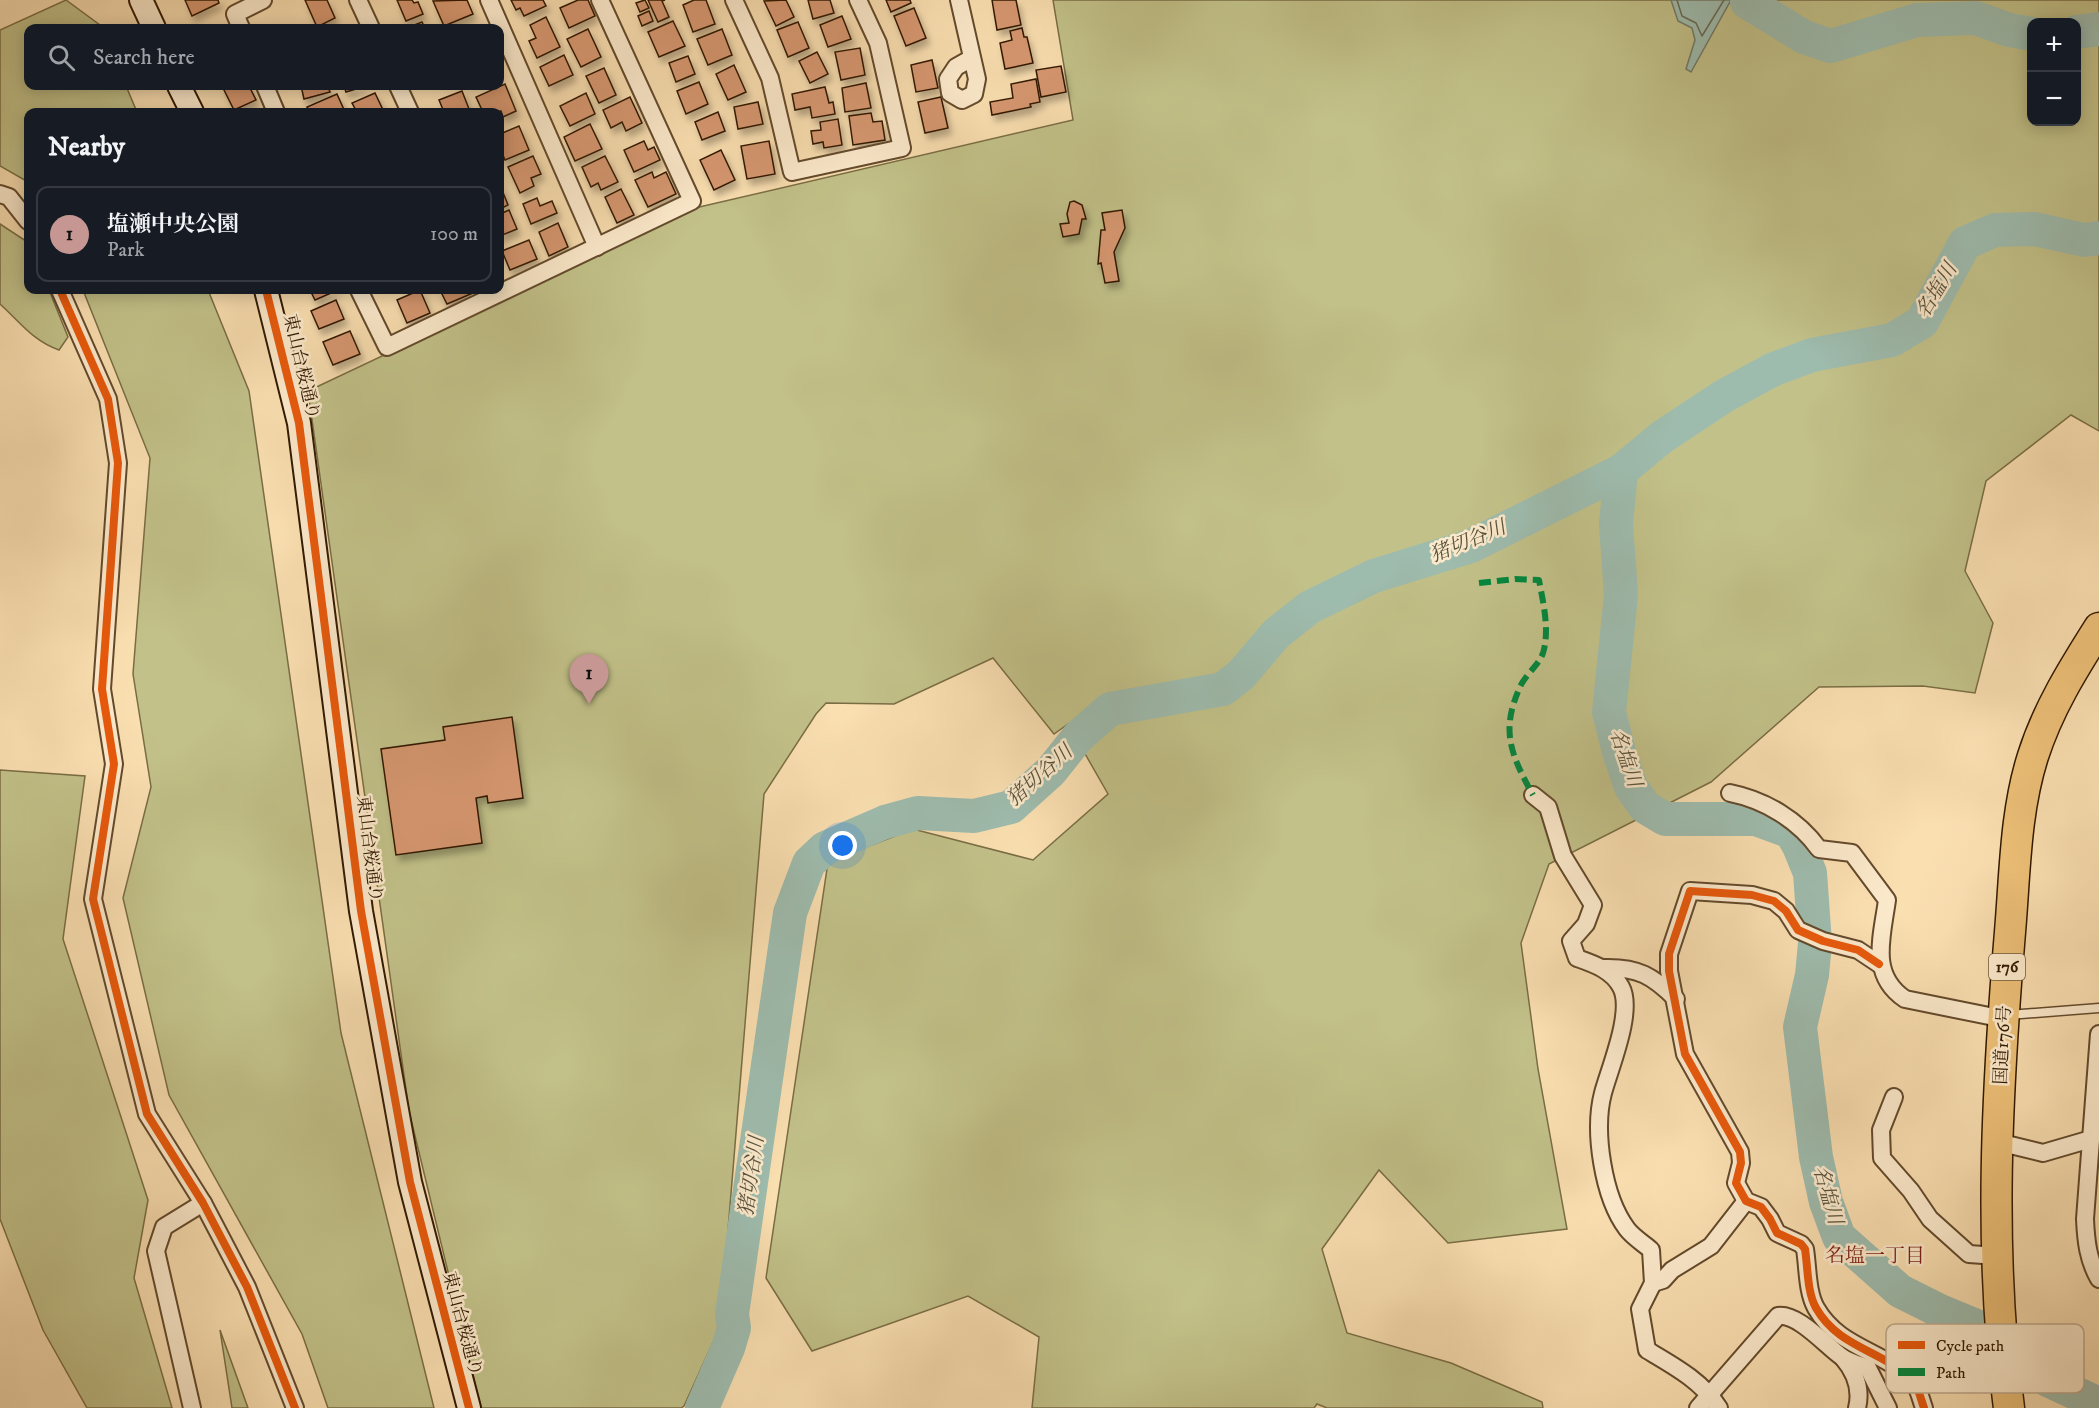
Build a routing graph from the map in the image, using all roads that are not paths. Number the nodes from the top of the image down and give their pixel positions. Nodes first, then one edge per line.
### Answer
1 (141, 0) edge
2 (263, 0) edge
3 (358, 0) edge
4 (489, 0) edge
5 (600, 0) edge
6 (734, 0) edge
7 (858, 0) edge
8 (959, 0) edge
9 (152, 24) edge
10 (239, 24) edge
11 (369, 24) edge
12 (499, 24) edge
13 (504, 34) edge
14 (972, 58) dead end
15 (181, 90) edge
16 (267, 90) edge
17 (400, 90) edge
18 (190, 108) edge
19 (274, 108) edge
20 (408, 108) edge
21 (0, 194) edge
22 (24, 217) edge
23 (597, 247) junction
24 (504, 287) edge
25 (62, 294) edge
26 (267, 294) edge
27 (360, 294) edge
28 (488, 294) edge
29 (2099, 628) edge
30 (1730, 793) dead end
31 (1533, 795) dead end
32 (1879, 964) junction
33 (1604, 968) junction
34 (1677, 999) junction
35 (2099, 1008) edge
36 (2004, 1017) junction
37 (2099, 1034) edge
38 (1894, 1098) dead end
39 (2094, 1130) edge
40 (1998, 1142) junction
41 (1746, 1201) junction
42 (203, 1203) junction
43 (1997, 1256) junction
44 (2099, 1279) edge
45 (1653, 1283) junction
46 (2002, 1324) edge
47 (1843, 1358) junction
48 (1886, 1362) edge
49 (1919, 1393) edge
50 (2007, 1393) edge
51 (1715, 1402) edge
52 (192, 1408) edge
53 (295, 1408) edge
54 (469, 1408) edge
55 (1698, 1408) edge
56 (1857, 1408) edge
57 (1888, 1408) edge
58 (1924, 1408) edge
59 (2009, 1408) edge

1 - 9 street
2 - 10 street
3 - 11 street
4 - 12 street
5 - 23 street
6 - 7 street
8 - 14 street
13 - 23 street
15 - 18 street
16 - 19 street
17 - 20 street
21 - 22 street
23 - 24 street
25 - 42 street
26 - 54 street, 東山台桜通り
27 - 28 street
29 - 36 highway, 国道176号 / 176
30 - 32 street
31 - 33 street
32 - 34 street
32 - 36 street
33 - 34 street
33 - 45 street
34 - 41 street
35 - 36 lane
36 - 40 highway, 国道176号 / 176
37 - 39 street
38 - 43 street
39 - 40 street
39 - 44 street
40 - 43 highway, 国道176号 / 176
41 - 45 street
41 - 48 street
42 - 52 street
42 - 53 street
43 - 46 highway, 国道176号 / 176
45 - 51 street
47 - 51 street
47 - 56 street
47 - 57 street
49 - 58 street
50 - 59 highway, 国道176号 / 176
51 - 55 street

